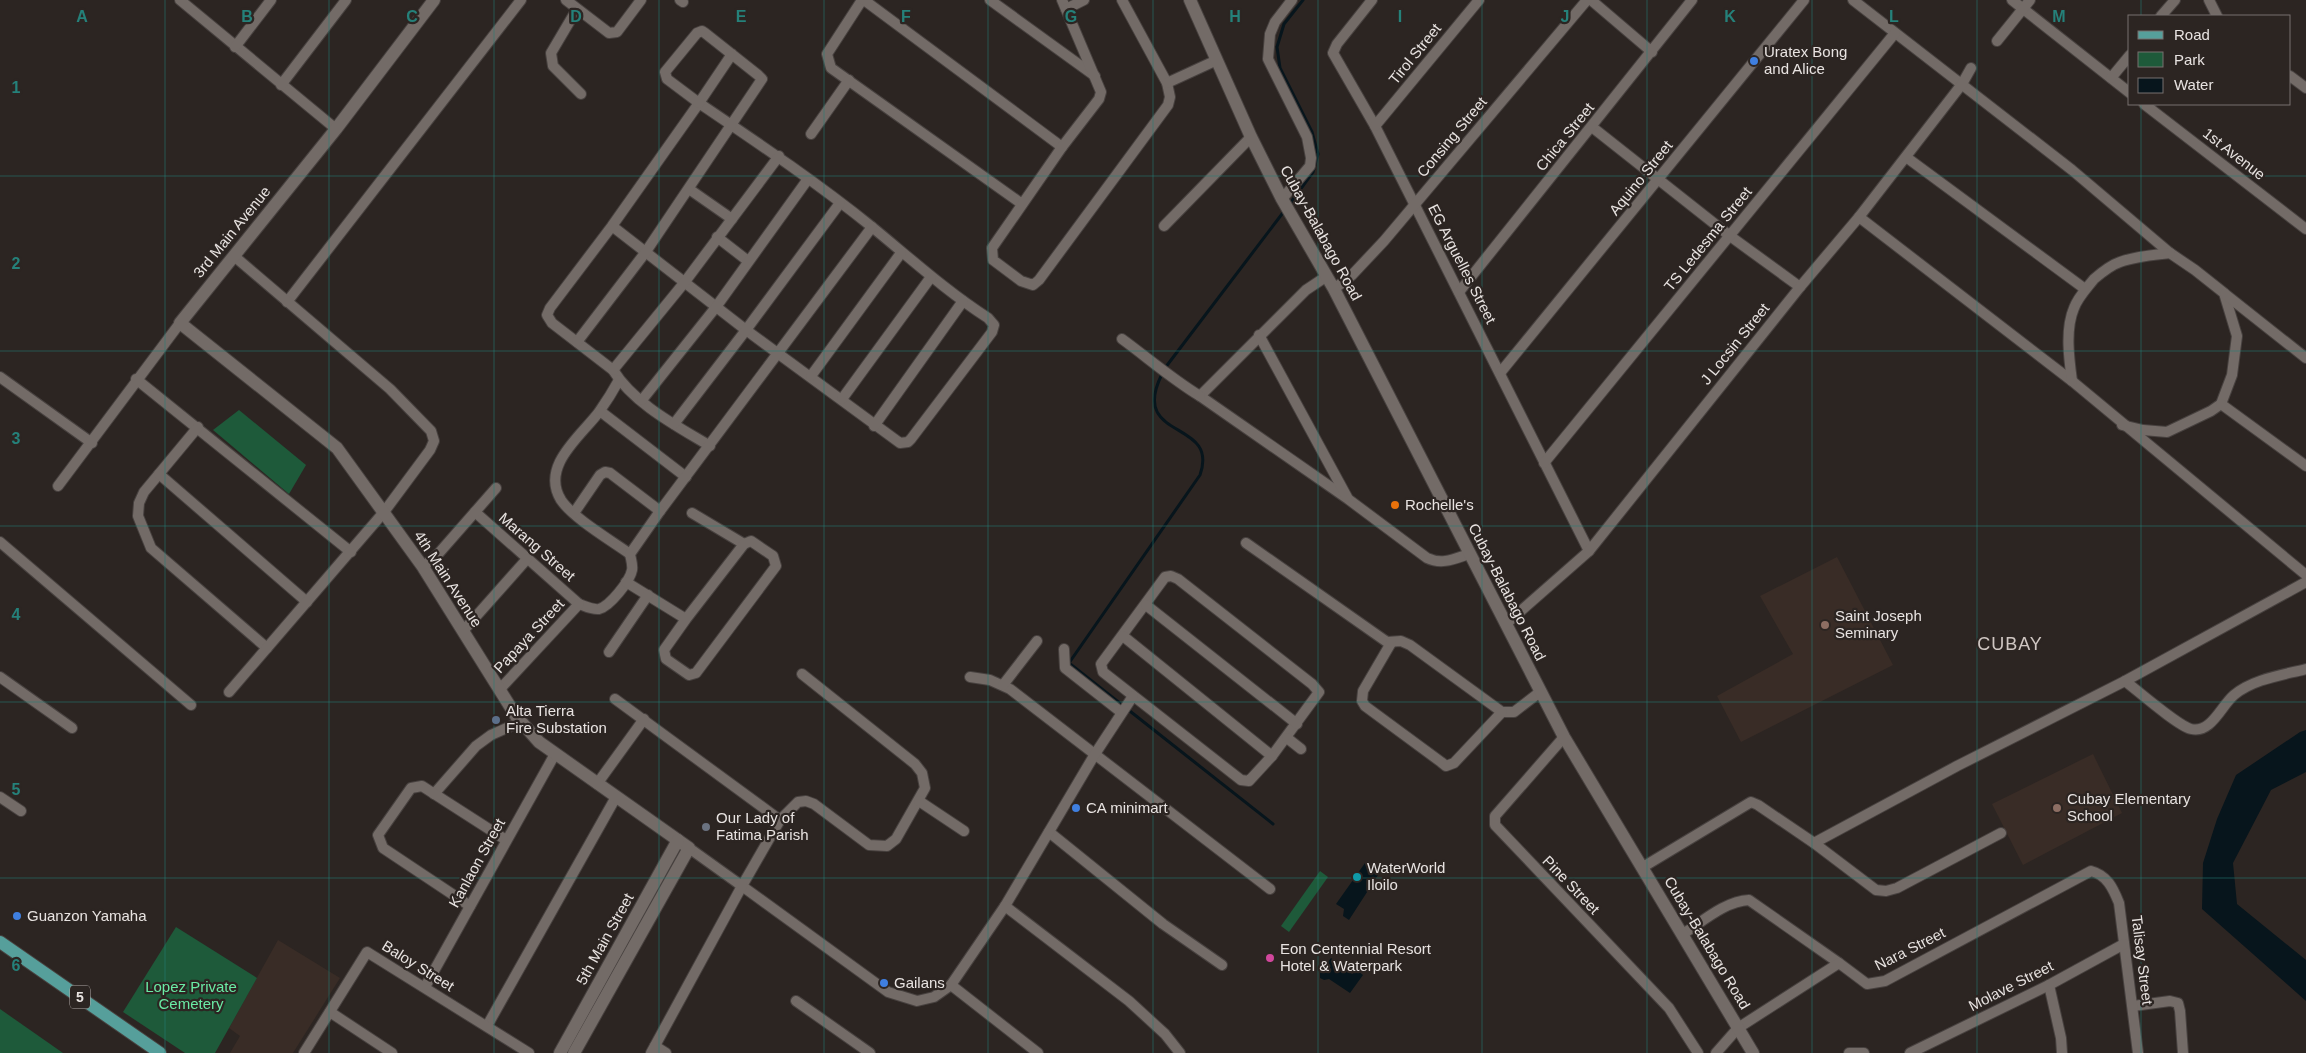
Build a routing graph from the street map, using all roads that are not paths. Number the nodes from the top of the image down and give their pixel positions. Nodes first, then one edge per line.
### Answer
1 (180, 0) edge
2 (197, 0) edge
3 (272, 0) edge
4 (346, 0) edge
5 (434, 0) edge
6 (521, 0) edge
7 (566, 0) edge
8 (641, 0) edge
9 (863, 0) edge
10 (990, 0) edge
11 (1084, 0) edge
12 (1122, 0) edge
13 (1190, 0) edge
14 (1292, 0) edge
15 (1372, 0) edge
16 (1479, 0) edge
17 (1589, 0) edge
18 (1692, 0) edge
19 (1804, 0) edge
20 (1853, 0) edge
21 (2012, 0) edge
22 (2030, 0) edge
23 (2175, 0) edge
24 (2209, 0) edge
25 (1064, 4) edge
26 (190, 9) junction
27 (577, 9) junction
28 (2023, 9) junction
29 (2162, 15) edge
30 (2216, 15) edge
31 (1895, 33) junction
32 (1997, 41) dead end
33 (235, 47) junction
34 (1652, 52) junction
35 (732, 54) junction
36 (2128, 56) edge
37 (1217, 60) junction
38 (1971, 68) dead end
39 (1095, 76) junction
40 (2291, 77) edge
41 (2110, 78) junction
42 (849, 80) junction
43 (1167, 83) junction
44 (1962, 84) junction
45 (281, 85) junction
46 (2306, 88) edge
47 (2128, 92) edge
48 (582, 94) dead end
49 (699, 103) junction
50 (2145, 105) edge
51 (732, 125) junction
52 (1375, 126) junction
53 (1592, 127) junction
54 (336, 129) junction
55 (811, 134) dead end
56 (1251, 137) junction
57 (1062, 147) junction
58 (779, 156) junction
59 (1906, 157) junction
60 (808, 179) junction
61 (1659, 180) junction
62 (689, 189) junction
63 (840, 203) junction
64 (1284, 203) junction
65 (1022, 204) junction
66 (1415, 205) junction
67 (1859, 217) junction
68 (732, 219) junction
69 (612, 226) junction
70 (1164, 226) dead end
71 (872, 227) junction
72 (2306, 229) edge
73 (1730, 236) junction
74 (717, 237) junction
75 (645, 253) junction
76 (901, 253) junction
77 (2170, 253) junction
78 (234, 256) junction
79 (748, 261) junction
80 (1327, 276) junction
81 (931, 277) junction
82 (684, 283) junction
83 (1800, 287) junction
84 (1334, 289) junction
85 (2085, 289) junction
86 (1460, 292) junction
87 (2224, 294) junction
88 (963, 301) junction
89 (287, 302) junction
90 (716, 307) junction
91 (180, 323) junction
92 (746, 330) junction
93 (1259, 335) junction
94 (1122, 339) dead end
95 (577, 342) junction
96 (778, 352) junction
97 (2306, 358) edge
98 (613, 370) junction
99 (1500, 373) junction
100 (811, 376) junction
101 (0, 377) edge
102 (136, 379) junction
103 (619, 380) junction
104 (2072, 381) junction
105 (1200, 396) junction
106 (842, 399) junction
107 (642, 400) junction
108 (2220, 404) junction
109 (600, 411) junction
110 (674, 424) junction
111 (2122, 425) junction
112 (874, 426) junction
113 (198, 427) junction
114 (92, 443) junction
115 (710, 446) junction
116 (1544, 463) junction
117 (2306, 466) edge
118 (159, 474) junction
119 (686, 477) junction
120 (58, 486) dead end
121 (496, 488) dead end
122 (1348, 499) junction
123 (660, 511) junction
124 (384, 512) junction
125 (475, 512) junction
126 (574, 513) junction
127 (692, 513) dead end
128 (0, 542) edge
129 (1246, 543) dead end
130 (744, 544) junction
131 (1589, 551) junction
132 (350, 552) junction
133 (630, 554) junction
134 (1469, 554) junction
135 (527, 559) junction
136 (423, 567) junction
137 (2306, 575) edge
138 (626, 582) junction
139 (2306, 582) edge
140 (648, 595) junction
141 (307, 602) junction
142 (580, 604) junction
143 (1146, 605) junction
144 (686, 619) junction
145 (1507, 623) junction
146 (463, 631) junction
147 (1123, 636) junction
148 (1037, 641) dead end
149 (1391, 643) junction
150 (267, 648) junction
151 (1064, 649) dead end
152 (609, 652) dead end
153 (2306, 669) edge
154 (802, 674) dead end
155 (0, 678) edge
156 (970, 678) dead end
157 (2125, 681) junction
158 (1003, 685) junction
159 (500, 690) junction
160 (229, 692) dead end
161 (1540, 692) junction
162 (615, 698) dead end
163 (191, 705) dead end
164 (1126, 705) junction
165 (1502, 712) junction
166 (644, 719) junction
167 (520, 722) junction
168 (1297, 724) junction
169 (72, 728) dead end
170 (1564, 737) junction
171 (1287, 738) junction
172 (1301, 749) dead end
173 (555, 754) junction
174 (1095, 754) junction
175 (1272, 756) junction
176 (596, 784) junction
177 (434, 794) junction
178 (0, 797) edge
179 (616, 797) junction
180 (919, 800) junction
181 (21, 811) dead end
182 (780, 820) junction
183 (964, 831) dead end
184 (1049, 832) junction
185 (2001, 833) dead end
186 (506, 840) junction
187 (678, 840) junction
188 (1814, 843) junction
189 (689, 848) junction
190 (1643, 867) junction
191 (2103, 876) joint
192 (742, 886) junction
193 (1270, 888) dead end
194 (470, 906) junction
195 (1005, 906) junction
196 (1683, 934) junction
197 (0, 942) edge
198 (2124, 944) junction
199 (1839, 963) junction
200 (1222, 965) dead end
201 (2049, 985) junction
202 (951, 986) junction
203 (425, 987) junction
204 (796, 1001) dead end
205 (2133, 1006) junction
206 (330, 1012) junction
207 (487, 1026) junction
208 (1738, 1028) junction
209 (654, 1049) edge
210 (160, 1053) edge
211 (304, 1053) edge
212 (392, 1053) edge
213 (528, 1053) edge
214 (560, 1053) edge
215 (574, 1053) edge
216 (666, 1053) edge
217 (870, 1053) edge
218 (1038, 1053) edge
219 (1180, 1053) edge
220 (1698, 1053) edge
221 (1716, 1053) edge
222 (1753, 1053) edge
223 (1849, 1053) edge
224 (1864, 1053) edge
225 (1910, 1053) edge
226 (2062, 1053) edge
227 (2138, 1053) edge
228 (2183, 1053) edge

1 - 26 street
2 - 26 street
3 - 33 street
4 - 45 street
5 - 54 street, 3rd Main Avenue
6 - 89 street
7 - 27 street
8 - 27 street
9 - 42 street
9 - 57 street
10 - 39 street
11 - 25 street
12 - 43 street
13 - 37 street, Cubay-Balabago Road
14 - 64 street
15 - 52 street, EG Arguelles Street
16 - 52 street, Tirol Street
17 - 34 street
17 - 66 street, Consing Street
18 - 34 street, Chica Street
19 - 61 street, Aquino Street
20 - 31 street
21 - 28 street
22 - 28 street
23 - 29 street
24 - 30 street
25 - 39 street
26 - 33 street
27 - 48 street
28 - 32 street
28 - 41 street
31 - 44 street
31 - 73 street, TS Ledesma Street
33 - 45 street
34 - 53 street, Chica Street
35 - 49 street
35 - 49 street
35 - 51 street
36 - 41 street
37 - 43 street
37 - 56 street, Cubay-Balabago Road
38 - 44 street, J Locsin Street
39 - 57 street
40 - 46 street
41 - 47 street
42 - 55 street
42 - 65 street
43 - 65 street
44 - 59 street, J Locsin Street
44 - 77 street
45 - 54 street
49 - 51 street
49 - 69 street
50 - 72 street, 1st Avenue
51 - 58 street
51 - 62 street
52 - 66 street, EG Arguelles Street
53 - 61 street
53 - 86 street, Chica Street
54 - 78 street, 3rd Main Avenue
56 - 64 street, Cubay-Balabago Road
56 - 70 street
57 - 65 street
58 - 60 street
58 - 68 street
59 - 67 street, J Locsin Street
59 - 85 street
60 - 63 street
60 - 79 street
61 - 73 street
61 - 99 street, Aquino Street
62 - 68 street
62 - 75 street
63 - 71 street
63 - 92 street
64 - 80 street, Cubay-Balabago Road
66 - 84 street, Consing Street
66 - 86 street, EG Arguelles Street
67 - 83 street, J Locsin Street
67 - 104 street
68 - 74 street
69 - 75 street
69 - 95 street
71 - 76 street
71 - 96 street
73 - 83 street
73 - 116 street, TS Ledesma Street
74 - 79 street
74 - 82 street
75 - 82 street
75 - 95 street
76 - 81 street
76 - 100 street
77 - 85 street
77 - 87 street
78 - 89 street
78 - 91 street, 3rd Main Avenue
79 - 90 street
80 - 84 street, Cubay-Balabago Road
80 - 93 street
81 - 88 street
81 - 106 street
82 - 90 street
82 - 98 street
83 - 131 street, J Locsin Street
84 - 134 street, Cubay-Balabago Road
85 - 104 street
86 - 99 street, EG Arguelles Street
87 - 97 street
87 - 108 street
88 - 112 street
88 - 112 street
89 - 124 street
90 - 92 street
90 - 107 street
91 - 102 street, 3rd Main Avenue
91 - 124 street, 4th Main Avenue
92 - 96 street
92 - 110 street
93 - 105 street
93 - 122 street
94 - 105 street
95 - 98 street
96 - 100 street
96 - 115 street
98 - 103 street
99 - 116 street, EG Arguelles Street
100 - 106 street
101 - 114 street
102 - 113 street
102 - 114 street, 3rd Main Avenue
103 - 107 street
103 - 109 street
104 - 111 street
105 - 122 street
106 - 112 street
107 - 110 street
108 - 111 street
108 - 117 street
109 - 119 street
109 - 126 street
110 - 115 street
111 - 137 street
113 - 118 street
113 - 132 street
114 - 120 street, 3rd Main Avenue
115 - 119 street
116 - 131 street, EG Arguelles Street
118 - 141 street
118 - 150 street
119 - 123 street
121 - 125 street
122 - 134 street
123 - 126 street
123 - 133 street
124 - 132 street
124 - 136 street, 4th Main Avenue
125 - 135 street, Marang Street
125 - 136 street
126 - 133 street
127 - 130 street
128 - 163 street
129 - 149 street
130 - 144 street
130 - 144 street
131 - 145 street, J Locsin Street
132 - 141 street
133 - 138 street
134 - 145 street, Cubay-Balabago Road
135 - 142 street, Marang Street
135 - 146 street
136 - 146 street, 4th Main Avenue
138 - 140 street
138 - 142 street
139 - 157 street
140 - 144 street
140 - 152 street
141 - 150 street
142 - 159 street, Papaya Street
143 - 147 street
143 - 168 street
143 - 168 street
145 - 161 street, Cubay-Balabago Road
146 - 159 street, 4th Main Avenue
147 - 164 street
147 - 175 street
148 - 158 street
149 - 165 street
149 - 165 street
150 - 160 street
151 - 164 street
153 - 157 street
154 - 180 street
155 - 169 street
156 - 158 street
157 - 188 street
158 - 174 street
159 - 167 street, 4th Main Avenue
161 - 165 street
161 - 170 street, Cubay-Balabago Road
162 - 166 street
164 - 174 street
164 - 175 street
166 - 176 street
166 - 182 street
167 - 173 street, 4th Main Avenue
167 - 177 street
168 - 171 street
170 - 190 street, Cubay-Balabago Road
170 - 220 street, Pine Street
171 - 172 street
171 - 175 street
173 - 176 street, 4th Main Avenue
173 - 186 street, Kanlaon Street
174 - 184 street
174 - 193 street
176 - 179 street, 4th Main Avenue
177 - 186 street
177 - 194 street
178 - 181 street
179 - 187 street, 4th Main Avenue
179 - 207 street
180 - 182 street
180 - 183 street
182 - 192 street
184 - 195 street
184 - 200 street
185 - 188 street
186 - 194 street, Kanlaon Street
187 - 189 street, 4th Main Avenue
187 - 214 street, 5th Main Street
188 - 190 street
189 - 192 street
189 - 215 street, 5th Main Street
190 - 196 street, Cubay-Balabago Road
191 - 198 street, Talisay Street
191 - 199 street, Nara Street
192 - 202 street
192 - 209 street
194 - 203 street, Kanlaon Street
195 - 202 street
195 - 219 street
196 - 199 street, Nara Street
196 - 208 street, Cubay-Balabago Road
197 - 210 main road, 5
198 - 201 street, Molave Street
198 - 205 street, Talisay Street
199 - 208 street
201 - 225 street, Molave Street
201 - 226 street
202 - 218 street
203 - 206 street, Baloy Street
203 - 207 street, Baloy Street
204 - 217 street
205 - 227 street, Talisay Street
205 - 228 street
206 - 211 street, Baloy Street
206 - 212 street
207 - 213 street, Baloy Street
208 - 221 street
208 - 222 street, Cubay-Balabago Road
209 - 216 street
223 - 224 street

